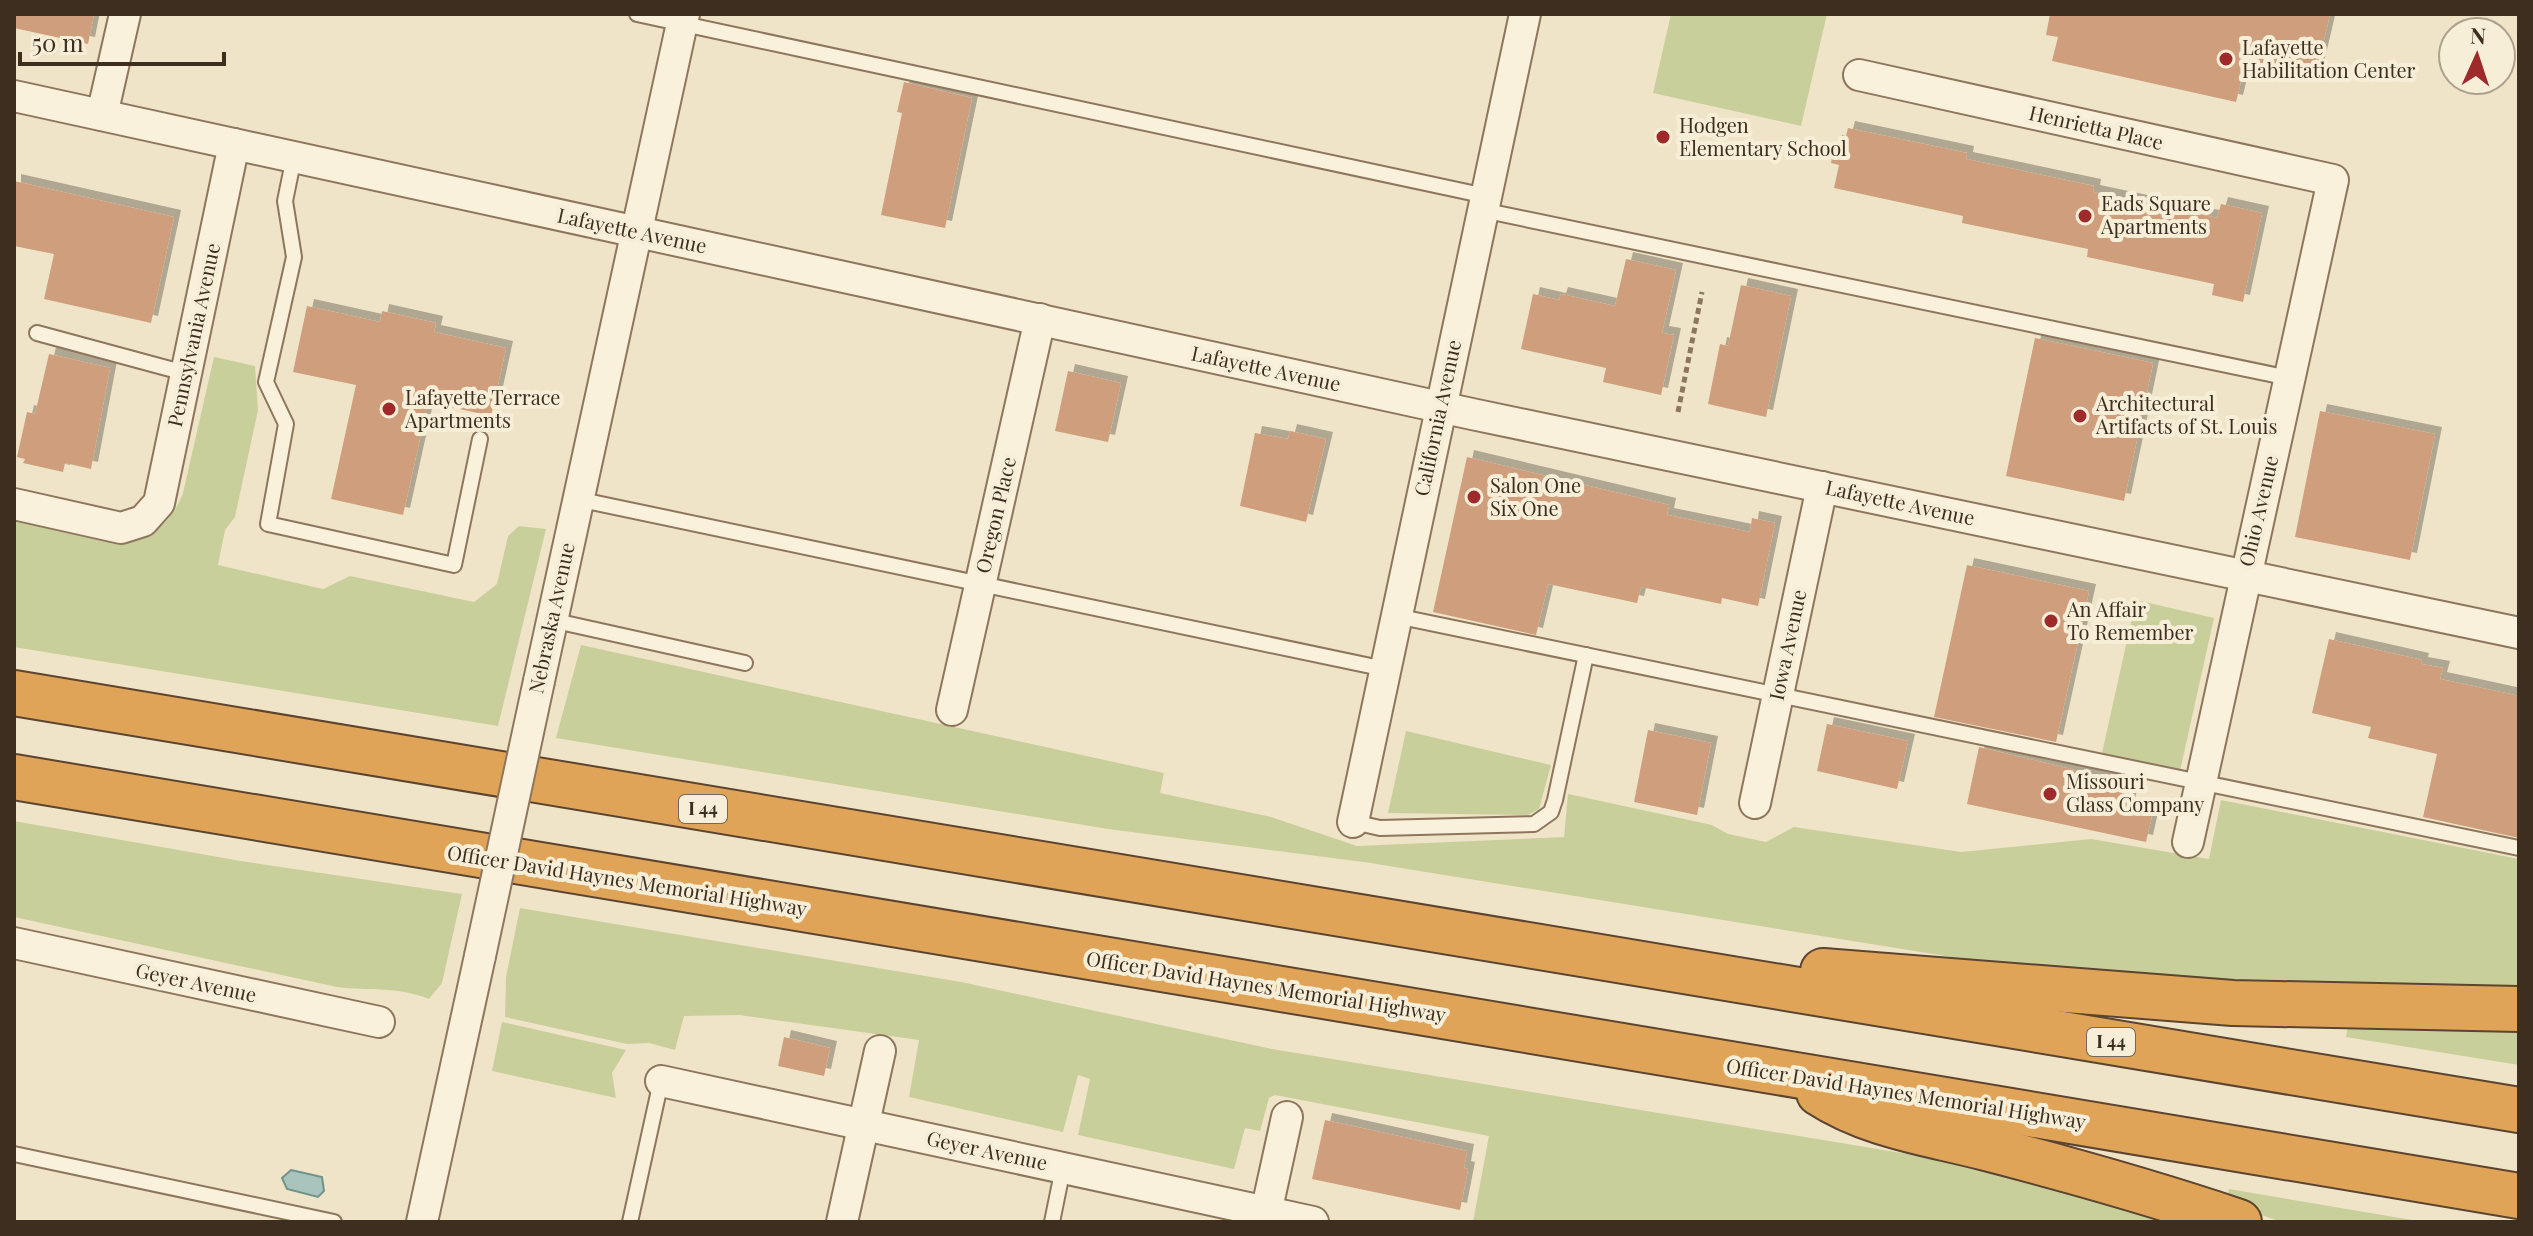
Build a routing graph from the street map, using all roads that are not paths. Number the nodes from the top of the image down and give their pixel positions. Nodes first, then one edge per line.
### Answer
1 (125, 14) edge
2 (637, 14) edge
3 (1525, 14) edge
4 (683, 19) edge
5 (1859, 75) dead end
6 (14, 96) edge
7 (102, 115) junction
8 (234, 144) junction
9 (294, 157) junction
10 (2333, 180) joint
11 (1484, 203) junction
12 (637, 232) junction
13 (1040, 319) junction
14 (37, 333) dead end
15 (185, 373) junction
16 (2289, 378) junction
17 (1440, 406) junction
18 (480, 439) dead end
19 (1822, 487) junction
20 (577, 499) junction
21 (14, 504) edge
22 (2245, 575) junction
23 (981, 584) junction
24 (1396, 616) junction
25 (551, 620) junction
26 (2519, 633) edge
27 (1586, 655) junction
28 (745, 663) dead end
29 (1385, 669) junction
30 (14, 693) edge
31 (1778, 695) junction
32 (952, 710) dead end
33 (14, 777) edge
34 (2200, 782) junction
35 (1755, 803) dead end
36 (1353, 822) joint
37 (2188, 842) dead end
38 (2519, 848) edge
39 (14, 943) edge
40 (1702, 975) junction
41 (2519, 1009) edge
42 (379, 1022) dead end
43 (880, 1051) dead end
44 (1790, 1075) junction
45 (661, 1081) joint
46 (2519, 1110) edge
47 (1287, 1117) dead end
48 (864, 1125) junction
49 (14, 1154) edge
50 (1063, 1168) junction
51 (2519, 1196) edge
52 (1265, 1217) edge
53 (334, 1222) edge
54 (422, 1222) edge
55 (630, 1222) edge
56 (842, 1222) edge
57 (1052, 1222) edge
58 (1313, 1222) edge
59 (2239, 1222) edge

1 - 7 street
2 - 4 lane
3 - 11 street, California Avenue
4 - 11 lane
4 - 12 street, Nebraska Avenue
5 - 10 street, Henrietta Place
6 - 7 street, Lafayette Avenue
7 - 8 street, Lafayette Avenue
8 - 9 street, Lafayette Avenue
8 - 15 street, Pennsylvania Avenue
9 - 12 street, Lafayette Avenue
9 - 18 lane
10 - 16 street, Ohio Avenue
11 - 16 lane
11 - 17 street, California Avenue
12 - 13 street, Lafayette Avenue
12 - 20 street, Nebraska Avenue
13 - 17 street, Lafayette Avenue
13 - 23 street, Oregon Place
14 - 15 lane
15 - 21 street, Pennsylvania Avenue
16 - 22 street, Ohio Avenue
17 - 19 street, Lafayette Avenue
17 - 24 street, California Avenue
19 - 22 street, Lafayette Avenue
19 - 31 street, Iowa Avenue
20 - 23 lane
20 - 25 street, Nebraska Avenue
22 - 26 street, Lafayette Avenue
22 - 34 street, Ohio Avenue
23 - 29 lane
23 - 32 street, Oregon Place
24 - 27 lane
24 - 29 street, California Avenue
25 - 28 lane
25 - 54 street, Nebraska Avenue, bridge
27 - 31 lane
27 - 36 lane
29 - 36 street, California Avenue
30 - 40 highway, I 44
31 - 34 lane
31 - 35 street, Iowa Avenue
33 - 44 highway, Officer David Haynes Memorial Highway
34 - 37 street, Ohio Avenue
34 - 38 lane
39 - 42 street, Geyer Avenue
40 - 41 highway
40 - 46 highway, I 44
43 - 48 street
44 - 51 highway, Officer David Haynes Memorial Highway
44 - 59 highway
45 - 48 street, Geyer Avenue
45 - 55 lane
47 - 52 street
48 - 50 street, Geyer Avenue
48 - 56 street
49 - 53 lane
50 - 52 street, Geyer Avenue
50 - 57 lane
52 - 58 street, Geyer Avenue

